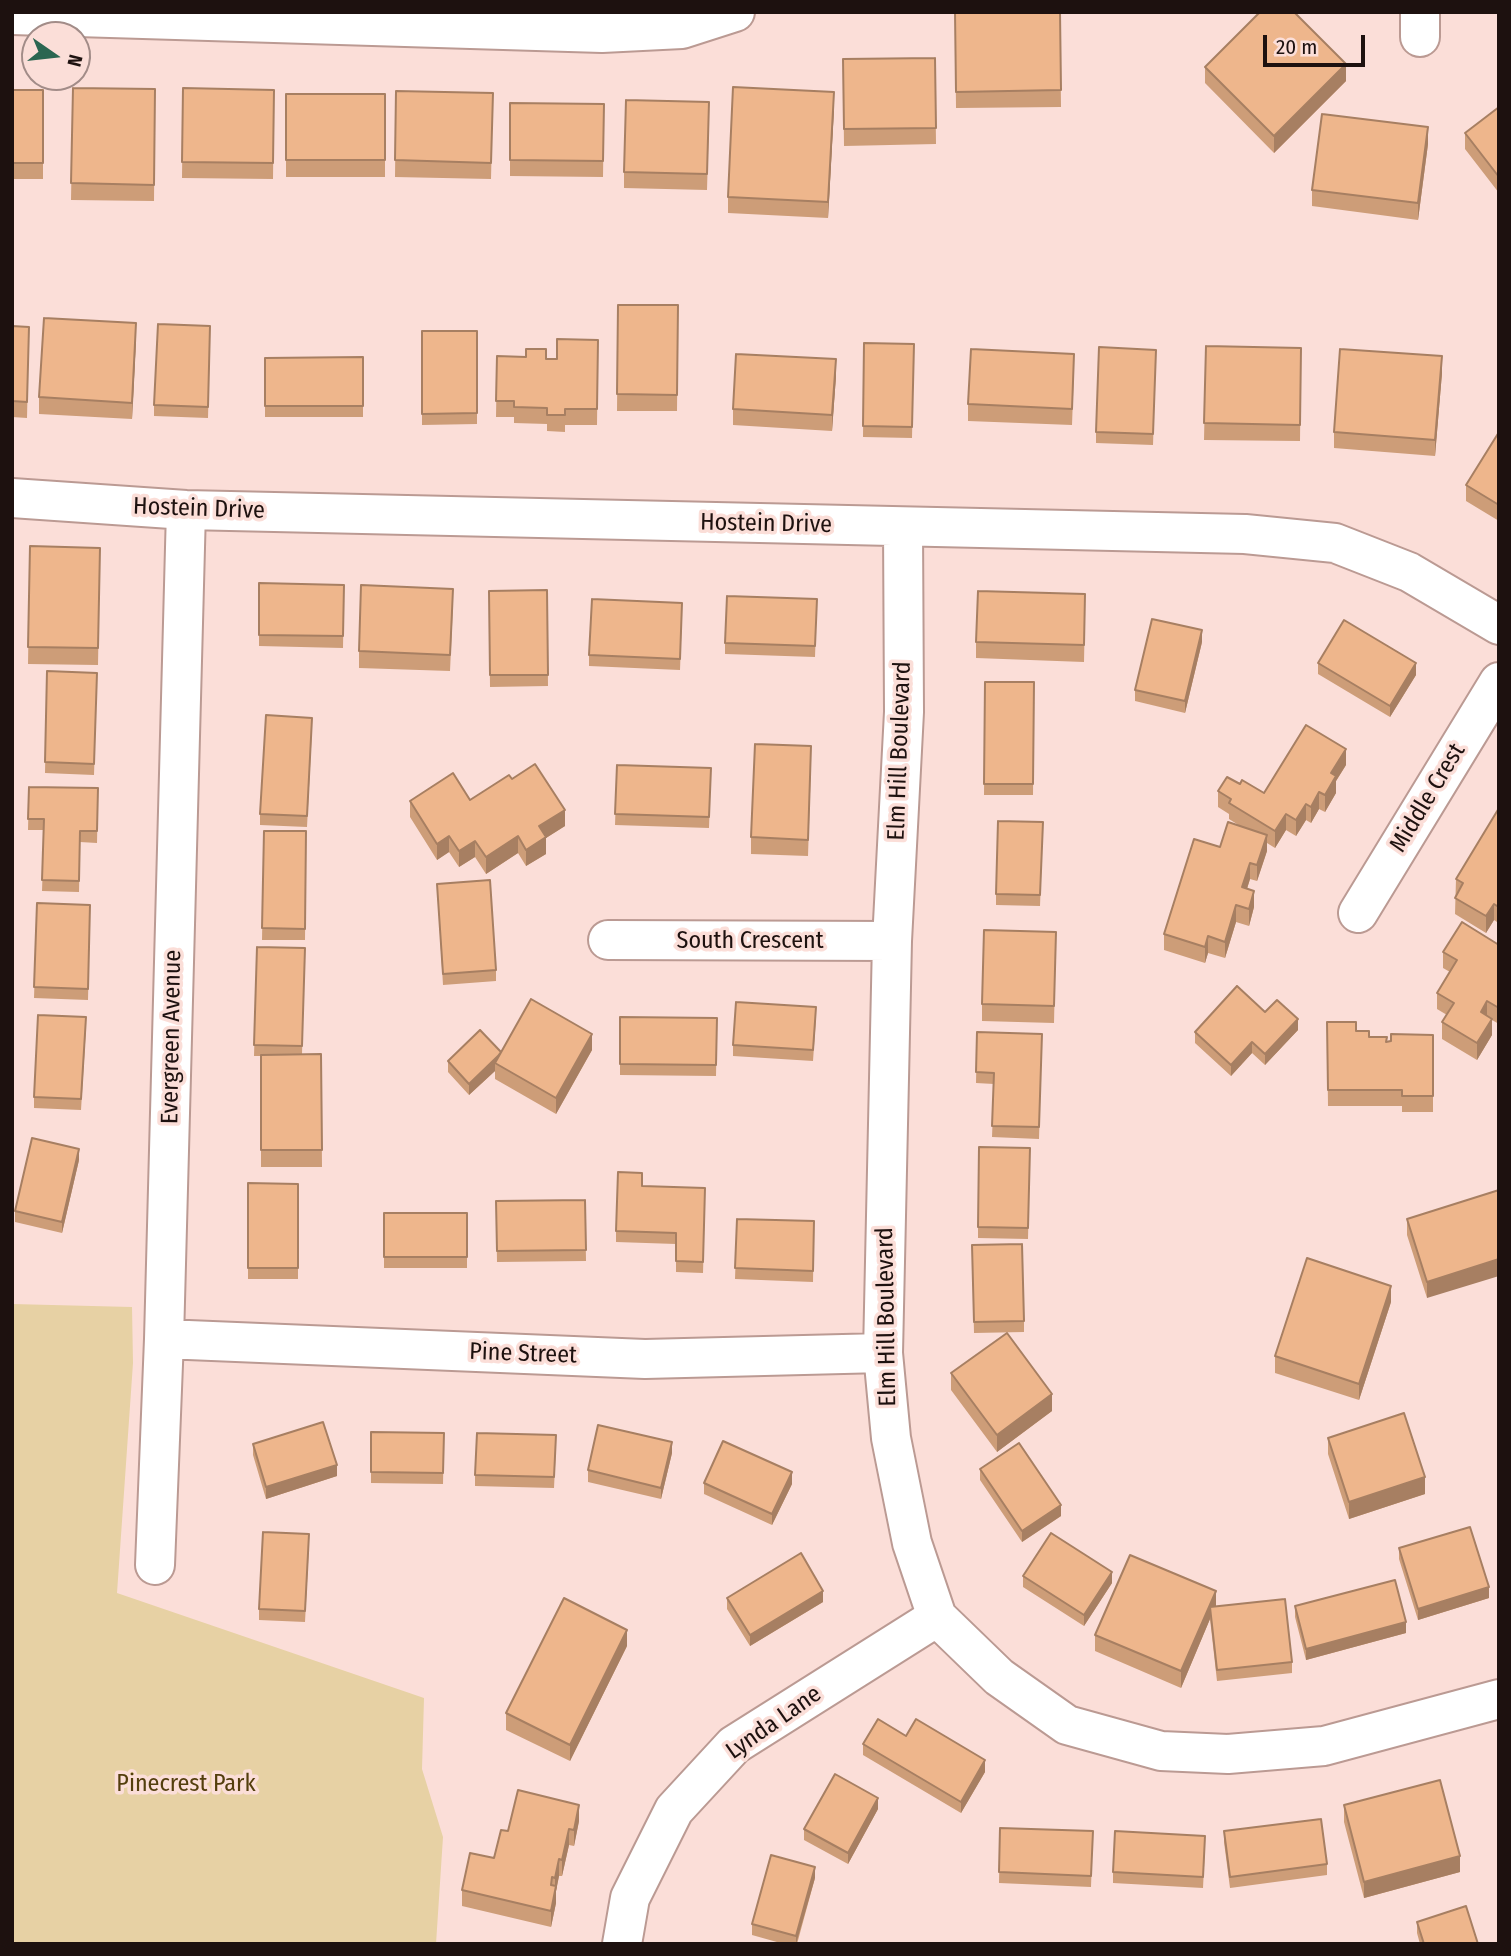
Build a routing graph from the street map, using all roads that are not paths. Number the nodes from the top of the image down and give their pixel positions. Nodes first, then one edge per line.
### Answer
1 (735, 12) edge
2 (12, 15) edge
3 (12, 498) edge
4 (186, 510) junction
5 (903, 527) junction
6 (1499, 625) edge
7 (1499, 682) edge
8 (1358, 913) dead end
9 (608, 940) dead end
10 (892, 942) junction
11 (164, 1339) junction
12 (883, 1353) junction
13 (155, 1564) dead end
14 (937, 1616) junction
15 (1498, 1702) edge
16 (622, 1944) edge

1 - 2 street
3 - 4 street, Hostein Drive
4 - 5 street, Hostein Drive
4 - 11 street, Evergreen Avenue
5 - 6 street, Hostein Drive
5 - 10 street, Elm Hill Boulevard
7 - 8 street, Middle Crest
9 - 10 street, South Crescent
10 - 12 street, Elm Hill Boulevard
11 - 12 street, Pine Street
11 - 13 street, Evergreen Avenue
12 - 14 street, Elm Hill Boulevard
14 - 15 street, Elm Hill Boulevard
14 - 16 street, Lynda Lane

